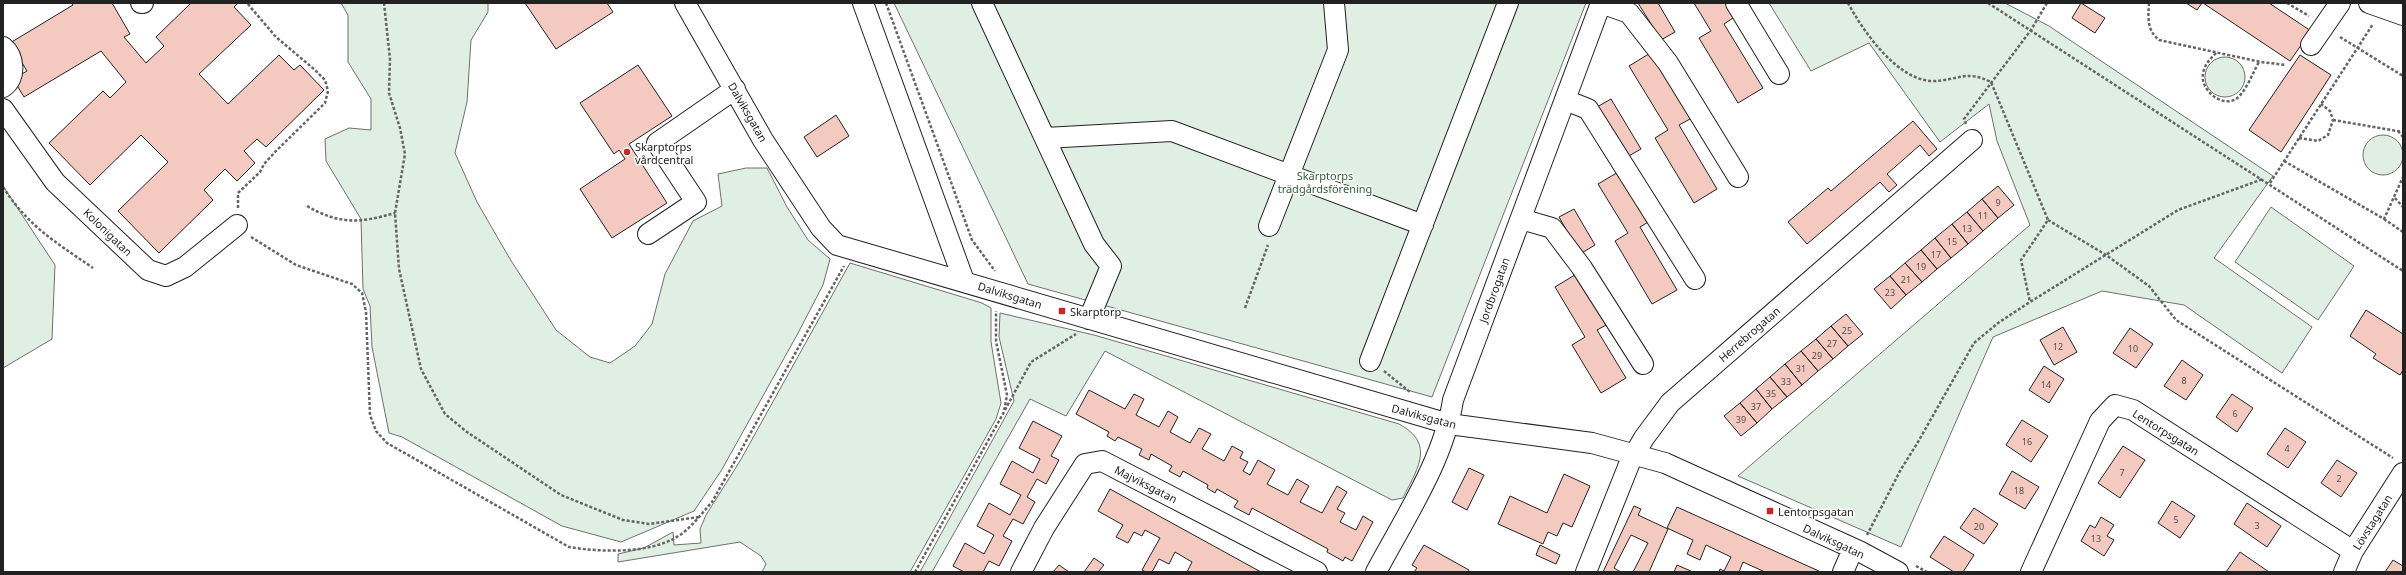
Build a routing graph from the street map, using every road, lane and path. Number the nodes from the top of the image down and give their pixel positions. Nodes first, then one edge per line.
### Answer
1 (247, 3) edge
2 (384, 3) edge
3 (685, 3) edge
4 (863, 3) edge
5 (886, 3) edge
6 (982, 3) edge
7 (1334, 3) edge
8 (1508, 3) edge
9 (1601, 3) edge
10 (1736, 3) edge
11 (1848, 3) edge
12 (1988, 3) edge
13 (2047, 3) edge
14 (2149, 3) edge
15 (2287, 3) edge
16 (2340, 3) edge
17 (2376, 6) edge
18 (2403, 15) edge
19 (2325, 27) junction
20 (2031, 30) junction
21 (2311, 45) dead end
22 (3, 47) edge
23 (2357, 48) junction
24 (2216, 53) junction
25 (2259, 62) junction
26 (2286, 65) dead end
27 (1779, 74) dead end
28 (2403, 76) edge
29 (1991, 82) junction
30 (3, 87) edge
31 (735, 89) junction
32 (1565, 100) junction
33 (2321, 104) junction
34 (3, 109) edge
35 (2333, 120) junction
36 (2397, 131) junction
37 (2403, 132) edge
38 (2403, 137) edge
39 (1045, 138) junction
40 (2299, 138) junction
41 (1972, 140) joint
42 (2284, 161) junction
43 (1289, 174) junction
44 (1738, 177) dead end
45 (2403, 177) edge
46 (2263, 179) junction
47 (2270, 183) junction
48 (3, 187) edge
49 (2395, 198) junction
50 (308, 206) dead end
51 (2403, 207) edge
52 (395, 213) junction
53 (1521, 220) junction
54 (2048, 220) junction
55 (2384, 220) junction
56 (237, 225) junction
57 (1423, 225) junction
58 (1269, 226) joint
59 (2403, 232) edge
60 (648, 234) dead end
61 (852, 250) junction
62 (2106, 255) junction
63 (93, 268) dead end
64 (2403, 270) edge
65 (1000, 276) dead end
66 (1694, 279) dead end
67 (964, 281) junction
68 (2030, 302) junction
69 (1245, 308) dead end
70 (995, 314) dead end
71 (1090, 319) junction
72 (1370, 361) joint
73 (1643, 364) dead end
74 (1403, 394) dead end
75 (1004, 412) junction
76 (1449, 424) junction
77 (1634, 453) junction
78 (2400, 467) edge
79 (699, 518) junction
80 (1856, 550) junction
81 (2353, 551) junction
82 (1904, 567) edge
83 (915, 572) edge
84 (1021, 572) edge
85 (1317, 572) edge
86 (1376, 572) edge
87 (1586, 572) edge
88 (1843, 572) edge
89 (1927, 572) edge
90 (2031, 572) edge
91 (2344, 572) edge

1 - 56 path
2 - 52 path
3 - 31 street, Dalviksgatan
4 - 67 street, Dalviksgatan
5 - 65 path
6 - 39 street
7 - 43 street
8 - 57 street
9 - 32 street, Jordbrogatan
9 - 44 street
10 - 27 street
11 - 29 path
12 - 20 path
13 - 20 path
14 - 24 path
15 - 19 path
16 - 19 street
17 - 18 street
17 - 23 path
19 - 21 street
19 - 23 path
20 - 29 path
20 - 46 path
22 - 30 street
23 - 28 path
23 - 33 path
24 - 25 path
24 - 25 path
25 - 26 path
29 - 41 path
29 - 54 path
31 - 60 street
31 - 61 street, Dalviksgatan
32 - 53 street, Jordbrogatan
32 - 66 street
33 - 35 path
33 - 40 path
34 - 56 street, Kolonigatan
35 - 36 path
35 - 40 path
36 - 37 path
36 - 38 path
39 - 43 street
39 - 71 street
40 - 42 path
41 - 77 street, Herrebrogatan
42 - 47 path
42 - 55 path
43 - 57 street
43 - 58 street
45 - 49 path
46 - 47 path
46 - 62 path
47 - 64 path
48 - 63 path
49 - 51 path
49 - 55 path
50 - 52 path
52 - 79 path
53 - 73 street
53 - 76 street, Jordbrogatan
54 - 62 path
54 - 68 path
55 - 59 path
56 - 79 path
57 - 72 street
58 - 69 path
61 - 67 street, Dalviksgatan
61 - 79 path
62 - 68 path
62 - 78 path
67 - 71 street, Dalviksgatan
68 - 80 path
70 - 75 path
71 - 75 path
71 - 76 street, Dalviksgatan
72 - 74 path
75 - 83 path
76 - 77 street, Dalviksgatan
76 - 86 street, Jordbrogatan
77 - 80 street, Dalviksgatan
77 - 87 street, Herrebrogatan
78 - 81 street, Lövstagatan
80 - 82 street, Dalviksgatan
80 - 88 street
81 - 90 street, Lentorpsgatan
81 - 91 street, Lövstagatan
82 - 89 path
84 - 85 street, Majviksgatan

